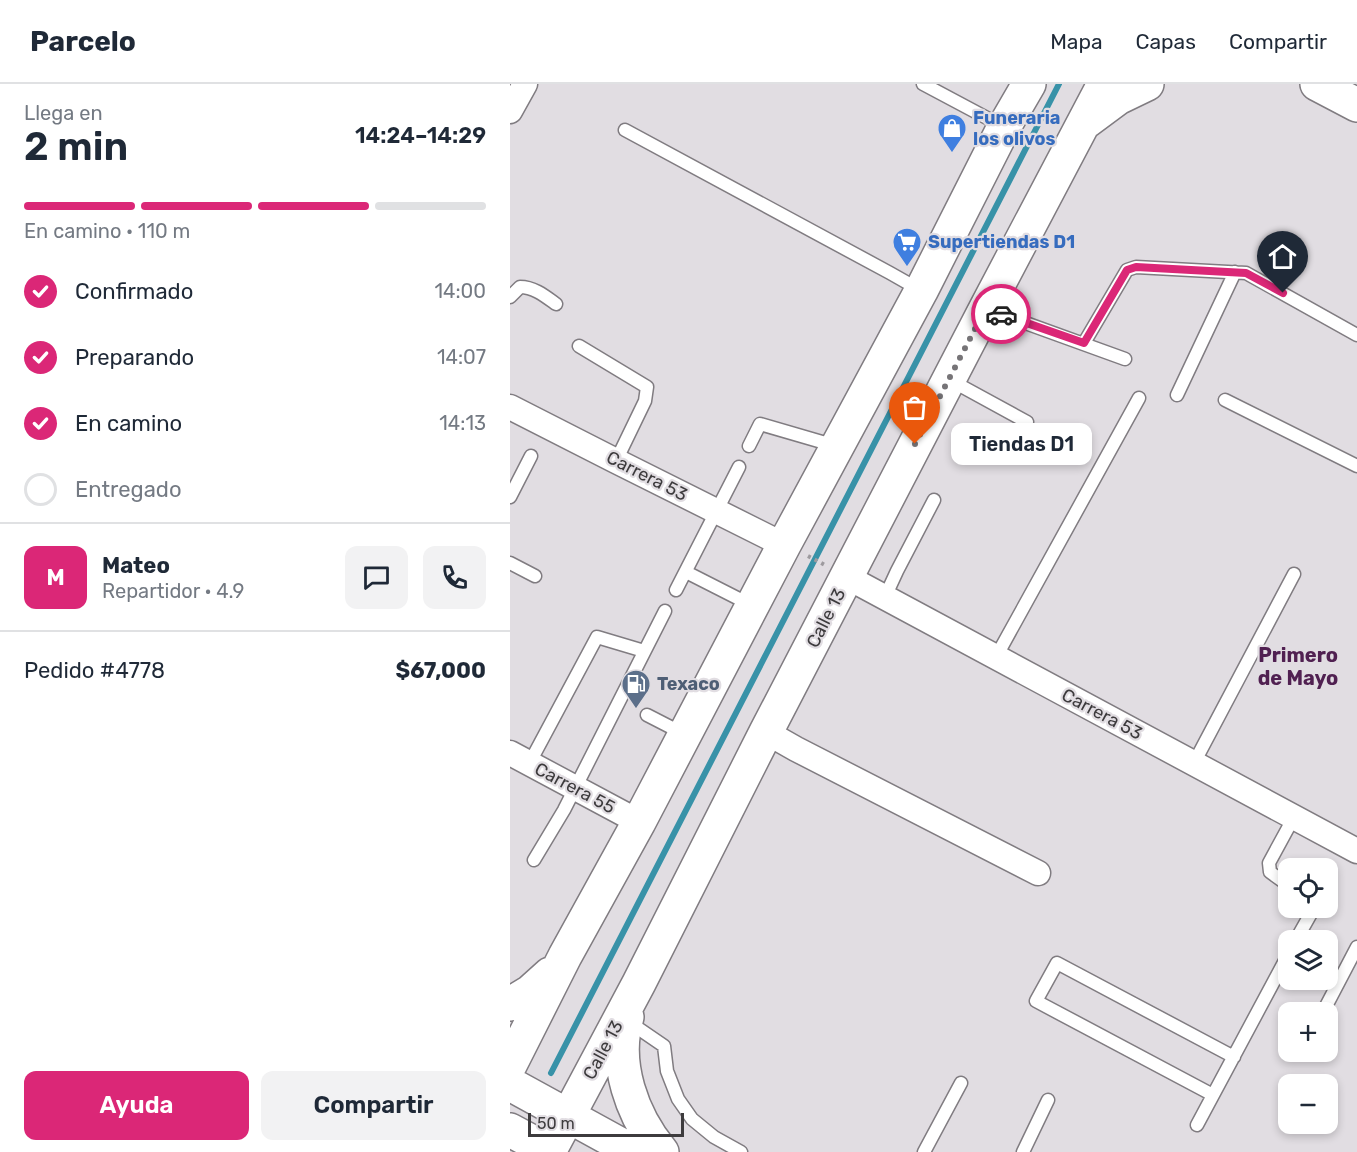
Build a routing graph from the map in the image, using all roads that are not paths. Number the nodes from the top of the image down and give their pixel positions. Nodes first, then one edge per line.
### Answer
1 (923, 84) edge
2 (1029, 84) edge
3 (1104, 84) edge
4 (1147, 84) edge
5 (1317, 84) edge
6 (1357, 105) edge
7 (1084, 124) junction
8 (1004, 127) junction
9 (626, 130) dead end
10 (1235, 272) junction
11 (921, 291) junction
12 (510, 297) edge
13 (556, 304) dead end
14 (986, 308) junction
15 (1357, 335) edge
16 (1084, 343) junction
17 (579, 346) dead end
18 (1125, 359) dead end
19 (949, 380) junction
20 (1177, 395) dead end
21 (1139, 398) dead end
22 (1225, 400) dead end
23 (510, 407) edge
24 (1027, 422) dead end
25 (749, 446) dead end
26 (836, 448) junction
27 (531, 456) dead end
28 (616, 461) junction
29 (739, 466) dead end
30 (1357, 466) edge
31 (510, 497) edge
32 (934, 500) dead end
33 (716, 511) junction
34 (795, 550) junction
35 (510, 563) edge
36 (686, 572) junction
37 (837, 572) junction
38 (1294, 574) dead end
39 (534, 576) dead end
40 (676, 590) dead end
41 (885, 597) junction
42 (753, 606) junction
43 (665, 611) dead end
44 (644, 651) junction
45 (996, 657) junction
46 (648, 715) dead end
47 (766, 732) junction
48 (685, 734) junction
49 (520, 759) edge
50 (1194, 763) junction
51 (575, 788) junction
52 (1294, 817) junction
53 (639, 822) junction
54 (1357, 851) edge
55 (534, 860) dead end
56 (1038, 873) dead end
57 (1278, 878) edge
58 (1357, 947) edge
59 (565, 956) junction
60 (1278, 974) edge
61 (639, 983) junction
62 (1328, 1002) edge
63 (510, 1004) edge
64 (626, 1020) junction
65 (1234, 1057) junction
66 (510, 1065) edge
67 (961, 1083) dead end
68 (510, 1084) edge
69 (1213, 1095) junction
70 (1048, 1100) dead end
71 (567, 1116) junction
72 (1197, 1125) dead end
73 (510, 1130) edge
74 (735, 1151) edge
75 (550, 1152) edge
76 (634, 1152) edge
77 (662, 1152) edge
78 (924, 1152) edge
79 (1023, 1152) edge

1 - 8 lane
2 - 8 main road
3 - 7 main road, Calle 13
4 - 7 main road
5 - 6 main road
7 - 14 main road, Calle 13
8 - 11 main road
9 - 11 lane
10 - 15 lane
10 - 16 lane
10 - 20 lane
11 - 26 main road
12 - 13 lane
14 - 16 lane
14 - 19 main road, Calle 13
16 - 18 lane
17 - 28 lane
19 - 24 lane
19 - 37 main road, Calle 13
21 - 45 lane
22 - 30 lane
23 - 28 street, Carrera 53
25 - 26 lane
26 - 34 main road
27 - 31 lane
28 - 33 street, Carrera 53
29 - 33 lane
32 - 41 lane
33 - 34 street, Carrera 53
33 - 36 lane
34 - 42 main road
35 - 39 lane
36 - 40 lane
36 - 42 lane
37 - 41 street, Carrera 53
37 - 47 main road, Calle 13
38 - 50 lane
41 - 45 street, Carrera 53
42 - 48 main road
43 - 44 lane
44 - 49 lane
44 - 51 lane
45 - 50 street, Carrera 53
46 - 48 lane
47 - 56 street
47 - 61 main road, Calle 13
48 - 53 main road
49 - 51 street, Carrera 55
50 - 52 street, Carrera 53
51 - 53 street, Carrera 55
51 - 55 lane
52 - 54 street, Carrera 53
52 - 57 lane
53 - 59 main road
58 - 62 lane
59 - 63 main road
59 - 66 main road
60 - 65 lane
61 - 64 main road
61 - 71 main road, Calle 13
64 - 74 lane
64 - 77 main road
65 - 69 lane
65 - 69 lane
67 - 78 lane
68 - 71 main road
69 - 72 lane
70 - 79 lane
71 - 75 main road, Calle 13
71 - 76 main road
73 - 75 main road

